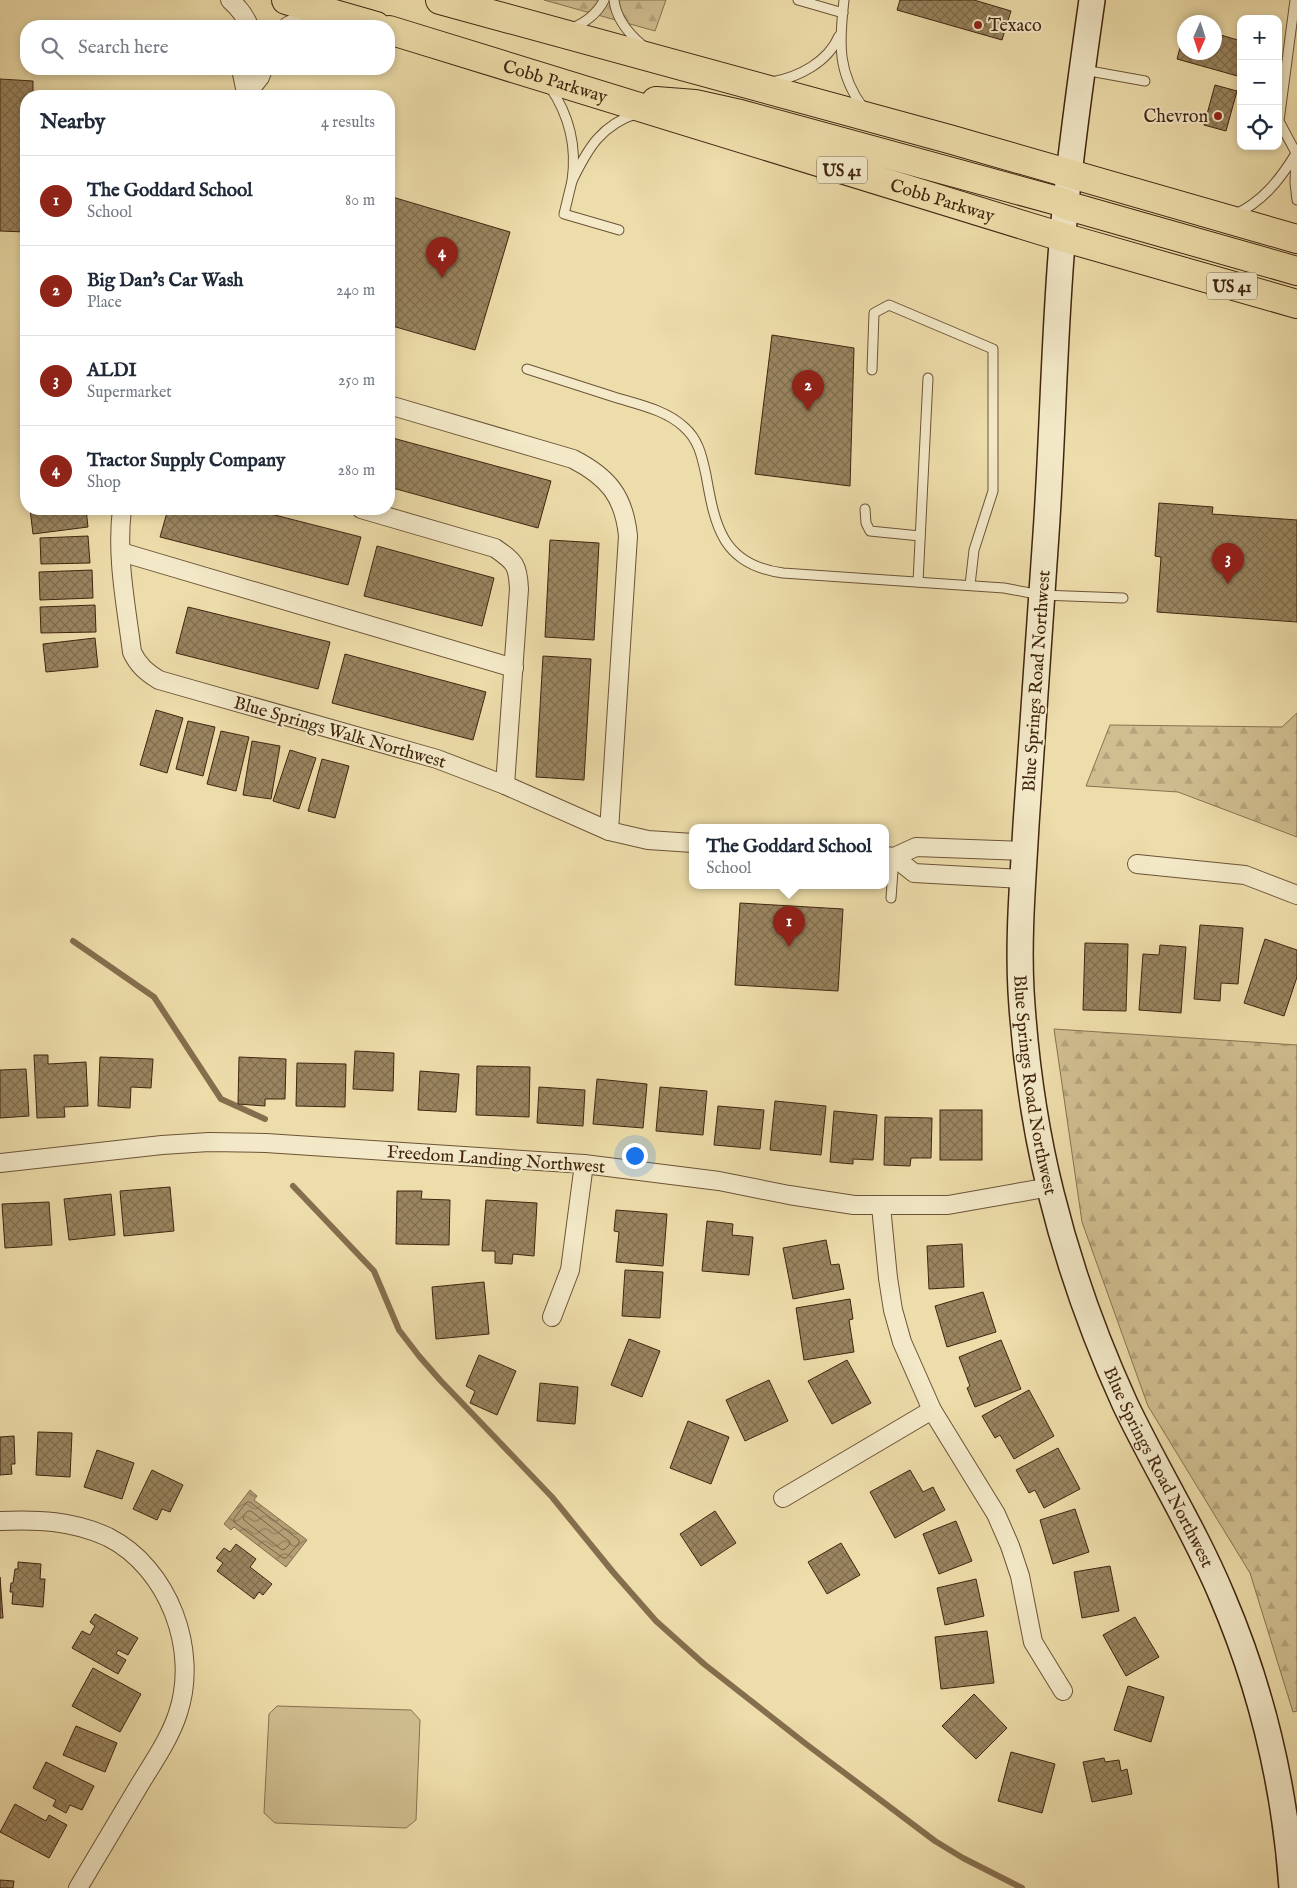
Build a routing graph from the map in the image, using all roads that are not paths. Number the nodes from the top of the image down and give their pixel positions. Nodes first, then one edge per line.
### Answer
1 (230, 0) edge
2 (286, 0) edge
3 (440, 0) edge
4 (604, 0) edge
5 (614, 0) edge
6 (798, 0) edge
7 (844, 0) edge
8 (1092, 0) edge
9 (1295, 0) edge
10 (330, 13) junction
11 (843, 13) junction
12 (247, 20) edge
13 (303, 20) edge
14 (355, 20) edge
15 (395, 32) edge
16 (555, 32) junction
17 (841, 34) junction
18 (659, 60) junction
19 (1082, 69) junction
20 (242, 75) edge
21 (260, 75) edge
22 (542, 77) junction
23 (1145, 81) dead end
24 (740, 82) junction
25 (245, 90) edge
26 (250, 90) edge
27 (622, 101) junction
28 (649, 110) junction
29 (874, 118) junction
30 (1296, 153) edge
31 (1068, 173) junction
32 (572, 181) junction
33 (1297, 200) edge
34 (1065, 204) junction
35 (1224, 217) junction
36 (619, 230) dead end
37 (1062, 237) junction
38 (1297, 239) edge
39 (1297, 271) edge
40 (1297, 304) edge
41 (527, 369) dead end
42 (872, 370) dead end
43 (928, 378) dead end
44 (395, 407) edge
45 (865, 509) dead end
46 (121, 515) edge
47 (382, 515) edge
48 (920, 536) junction
49 (121, 552) junction
50 (918, 582) junction
51 (970, 585) junction
52 (1041, 595) junction
53 (1124, 598) dead end
54 (514, 668) junction
55 (505, 785) junction
56 (609, 831) junction
57 (689, 843) edge
58 (1025, 851) junction
59 (890, 857) edge
60 (1137, 864) dead end
61 (1023, 879) junction
62 (1297, 895) edge
63 (891, 898) dead end
64 (0, 1162) edge
65 (584, 1164) junction
66 (1050, 1187) junction
67 (881, 1206) junction
68 (552, 1316) dead end
69 (932, 1410) junction
70 (783, 1498) dead end
71 (0, 1521) edge
72 (1063, 1691) dead end
73 (1294, 1880) edge
74 (78, 1888) edge

1 - 12 street
2 - 10 main road
3 - 16 main road
4 - 16 lane
5 - 18 lane
6 - 11 lane
7 - 11 lane
8 - 19 street, Blue Springs Road Northwest
9 - 30 lane
10 - 13 street
10 - 14 main road
11 - 17 lane
15 - 22 main road, Cobb Parkway / US 41
16 - 18 main road
17 - 24 lane
17 - 29 lane
18 - 24 main road
19 - 23 lane
19 - 31 street, Blue Springs Road Northwest
20 - 25 street
21 - 26 street
22 - 27 main road, Cobb Parkway / US 41
22 - 32 lane
24 - 29 main road
27 - 28 main road, Cobb Parkway / US 41
27 - 34 main road
28 - 32 lane
28 - 37 main road, Cobb Parkway / US 41
29 - 31 main road
30 - 33 lane
30 - 35 lane
31 - 34 street, Blue Springs Road Northwest
31 - 35 main road
32 - 36 lane
34 - 37 street, Blue Springs Road Northwest
34 - 39 main road
35 - 38 main road
37 - 40 main road, Cobb Parkway / US 41
37 - 52 street, Blue Springs Road Northwest
41 - 50 lane
42 - 51 lane
43 - 48 lane
44 - 56 street
45 - 48 lane
46 - 49 street, Blue Springs Walk Northwest
47 - 54 street
48 - 50 lane
49 - 54 street
49 - 55 street, Blue Springs Walk Northwest
50 - 51 lane
51 - 52 lane
52 - 53 lane
52 - 58 street, Blue Springs Road Northwest
54 - 55 street
55 - 56 street, Blue Springs Walk Northwest
56 - 57 street, Blue Springs Walk Northwest
58 - 59 street
58 - 61 street, Blue Springs Road Northwest
59 - 61 street
59 - 63 lane
60 - 62 street
61 - 66 street, Blue Springs Road Northwest
64 - 65 street, Freedom Landing Northwest
65 - 67 street, Freedom Landing Northwest
65 - 68 street
66 - 67 street, Freedom Landing Northwest
66 - 73 street, Blue Springs Road Northwest
67 - 69 street
69 - 70 street
69 - 72 street
71 - 74 street

